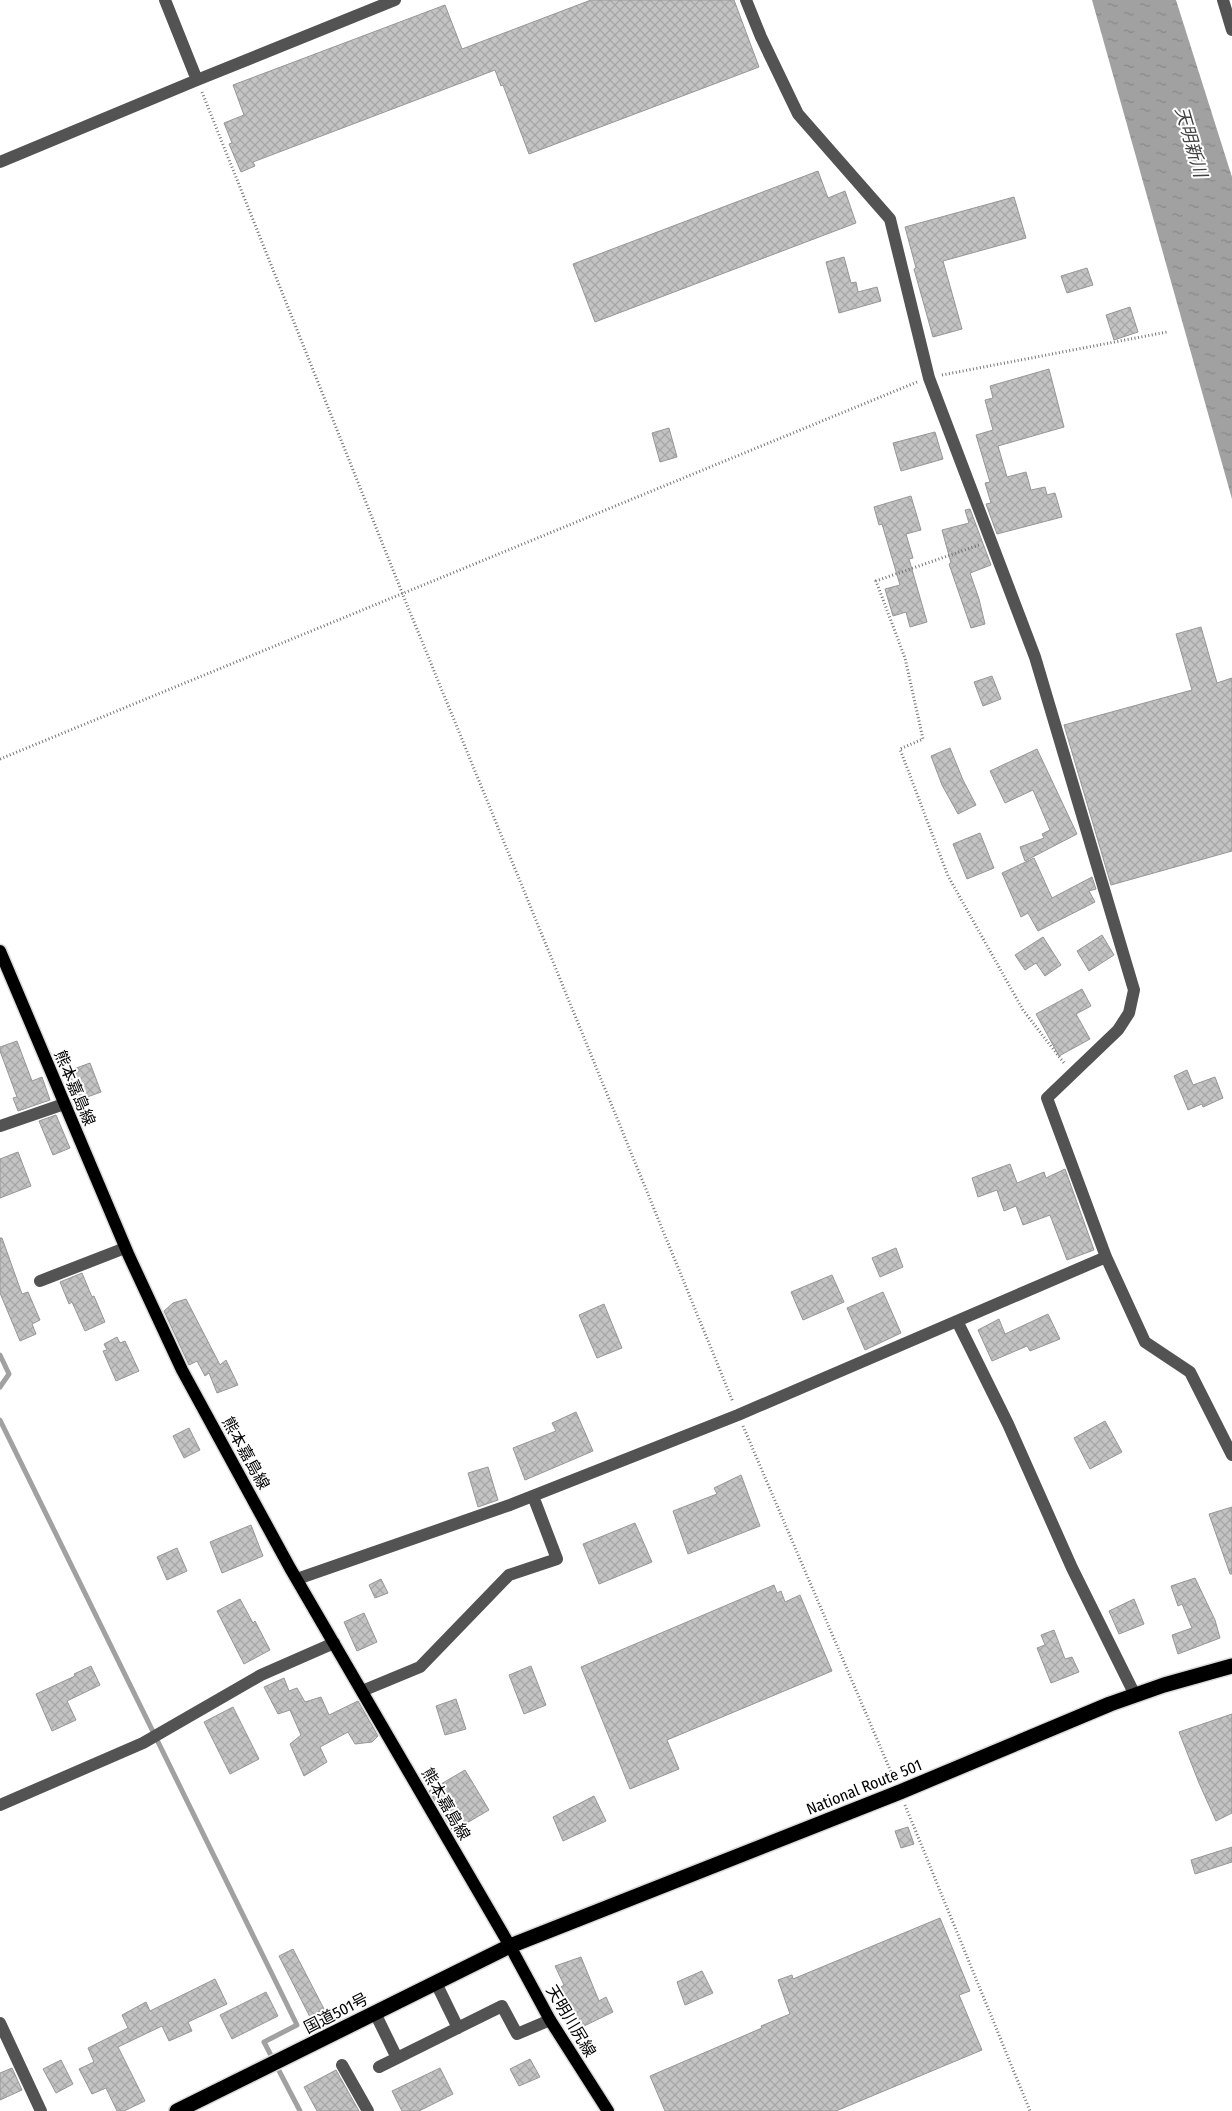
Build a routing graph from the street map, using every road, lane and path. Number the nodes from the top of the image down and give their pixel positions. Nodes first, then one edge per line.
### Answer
1 (165, 0) edge
2 (395, 0) edge
3 (746, 0) edge
4 (1224, 0) edge
5 (1232, 30) edge
6 (197, 80) junction
7 (0, 162) edge
8 (1167, 332) dead end
9 (929, 378) junction
10 (991, 541) junction
11 (403, 595) junction
12 (0, 759) edge
13 (0, 951) edge
14 (1072, 1074) junction
15 (64, 1104) junction
16 (0, 1126) edge
17 (125, 1248) junction
18 (1106, 1258) junction
19 (40, 1282) dead end
20 (957, 1321) junction
21 (738, 1415) junction
22 (1232, 1455) edge
23 (533, 1496) junction
24 (297, 1579) junction
25 (334, 1643) junction
26 (1232, 1666) edge
27 (362, 1691) junction
28 (1135, 1695) junction
29 (900, 1792) junction
30 (0, 1805) edge
31 (510, 1946) junction
32 (436, 1983) junction
33 (375, 2013) junction
34 (550, 2020) junction
35 (0, 2024) edge
36 (458, 2028) junction
37 (3, 2039) edge
38 (397, 2058) junction
39 (342, 2066) dead end
40 (379, 2067) dead end
41 (41, 2111) edge
42 (177, 2111) edge
43 (368, 2111) edge
44 (608, 2111) edge
45 (1030, 2111) edge

1 - 6 street
2 - 6 street
3 - 9 street
4 - 5 street
6 - 7 street
6 - 11 path
8 - 9 path
9 - 10 street
9 - 11 path
10 - 14 street
10 - 14 path
11 - 12 path
11 - 21 path
13 - 15 main road, 熊本嘉島線
14 - 18 street
15 - 16 street
15 - 17 main road, 熊本嘉島線
17 - 19 street
17 - 24 main road, 熊本嘉島線
18 - 20 street
18 - 22 street
20 - 21 street
20 - 28 street
21 - 23 street
21 - 29 path
23 - 24 street
23 - 27 street
24 - 25 main road, 熊本嘉島線
25 - 27 main road, 熊本嘉島線
25 - 30 street
26 - 28 highway, National Route 501
27 - 31 main road, 熊本嘉島線
28 - 29 highway, National Route 501
29 - 31 highway, National Route 501
29 - 45 path
31 - 32 highway, 国道501号
31 - 34 main road, 天明川尻線
32 - 33 highway, 国道501号
32 - 36 street
33 - 38 street
33 - 42 highway, 国道501号
34 - 36 street
34 - 44 main road, 天明川尻線
35 - 37 street
36 - 38 street
37 - 41 street
38 - 40 street
39 - 43 street

